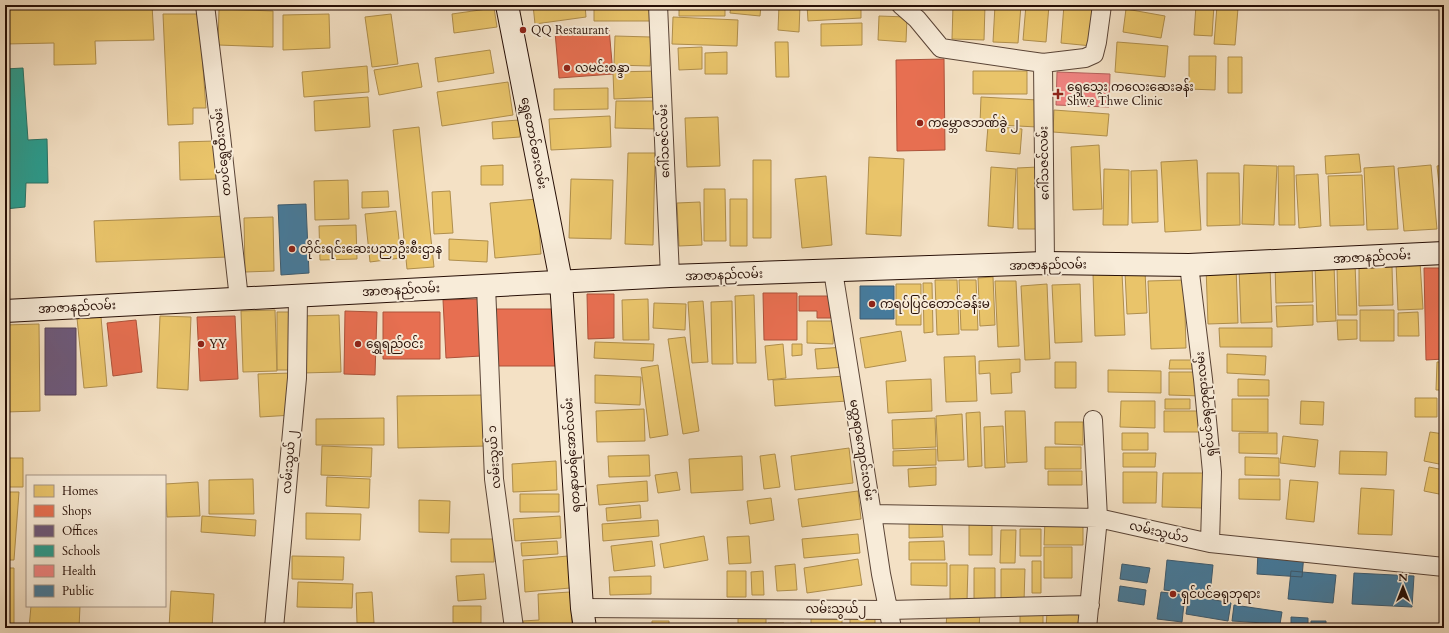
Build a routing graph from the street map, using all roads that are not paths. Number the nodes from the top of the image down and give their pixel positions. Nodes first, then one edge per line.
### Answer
1 (205, 5) edge
2 (507, 5) edge
3 (658, 5) edge
4 (901, 5) edge
5 (1102, 5) edge
6 (1042, 62) junction
7 (1444, 254) edge
8 (1045, 264) junction
9 (1189, 265) junction
10 (833, 272) junction
11 (670, 276) junction
12 (561, 281) junction
13 (486, 286) junction
14 (298, 296) junction
15 (239, 299) junction
16 (5, 311) edge
17 (1093, 420) dead end
18 (872, 514) junction
19 (1098, 518) junction
20 (1210, 544) junction
21 (1444, 567) edge
22 (1090, 605) junction
23 (889, 610) junction
24 (583, 618) edge
25 (274, 628) edge
26 (514, 628) edge
27 (892, 628) edge
28 (1087, 628) edge

1 - 15 street, တပင်ရွှေထီးလမ်း
2 - 12 main road, ရွှေတောင်ဓားလမ်း
3 - 11 street, ဂေါ်သဇင်လမ်း
4 - 6 street
5 - 6 street
6 - 8 street, ဂေါ်သဇင်လမ်း
7 - 9 main road, အာဇာနည်လမ်း
8 - 9 main road, အာဇာနည်လမ်း
8 - 10 main road, အာဇာနည်လမ်း
9 - 20 street, ရှင်ပင်ခရုဘုရားလမ်း
10 - 11 main road, အာဇာနည်လမ်း
10 - 18 street, မတ္တရာကျောင်းလမ်း
11 - 12 main road, အာဇာနည်လမ်း
12 - 13 main road, အာဇာနည်လမ်း
12 - 24 main road, ရတနာမာရ်အောင်လမ်း
13 - 14 main road, အာဇာနည်လမ်း
13 - 26 street, လမ်းသွယ် ၁
14 - 15 main road, အာဇာနည်လမ်း
14 - 25 street, လမ်းသွယ် ၂
15 - 16 main road, အာဇာနည်လမ်း
17 - 19 street
18 - 19 street, လမ်းသွယ်၁
18 - 23 street, မတ္တရာကျောင်းလမ်း
19 - 20 street, လမ်းသွယ်၁
19 - 22 street
20 - 21 street, လမ်းသွယ်၁
22 - 23 street, လမ်းသွယ်၂
22 - 28 street
23 - 24 street, လမ်းသွယ်၂
23 - 27 street, မတ္တရာကျောင်းလမ်း

